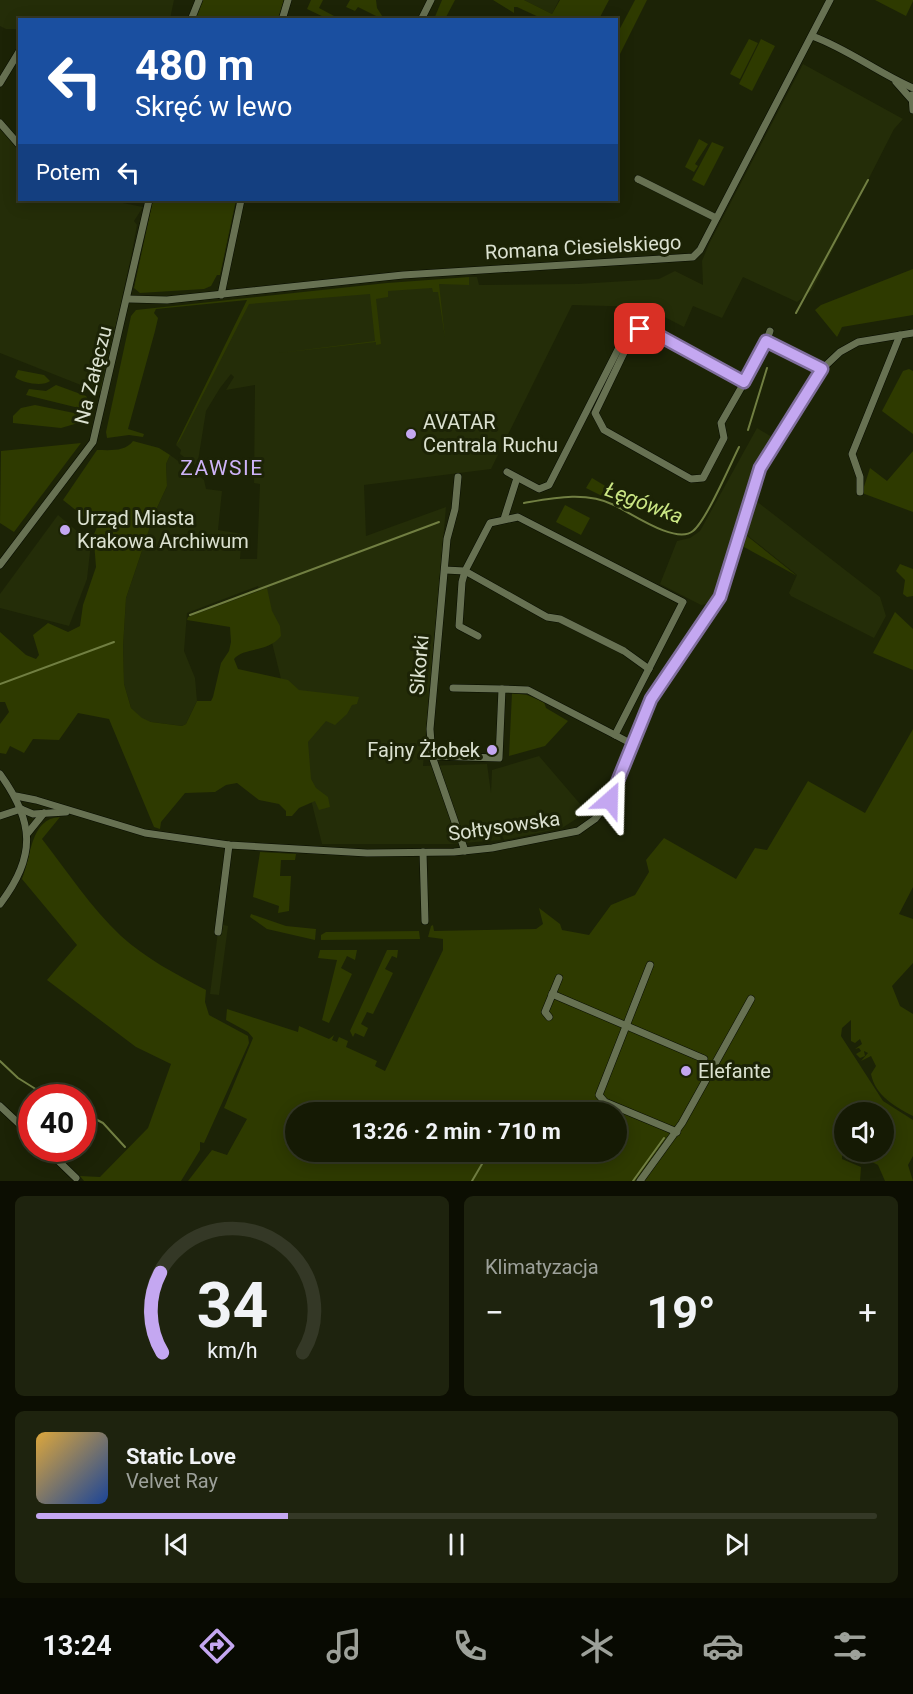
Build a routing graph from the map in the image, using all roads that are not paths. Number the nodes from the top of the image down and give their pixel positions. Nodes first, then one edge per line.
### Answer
1 (199, 0) edge
2 (288, 0) edge
3 (431, 0) edge
4 (830, 0) edge
5 (192, 18) edge
6 (283, 18) edge
7 (422, 18) edge
8 (812, 36) junction
9 (18, 54) edge
10 (0, 82) edge
11 (896, 82) junction
12 (913, 88) edge
13 (912, 96) edge
14 (913, 110) edge
15 (0, 123) edge
16 (18, 144) edge
17 (638, 179) dead end
18 (149, 201) edge
19 (241, 201) edge
20 (716, 218) junction
21 (222, 294) junction
22 (128, 299) junction
23 (634, 316) dead end
24 (770, 331) dead end
25 (913, 333) edge
26 (900, 335) junction
27 (766, 341) junction
28 (822, 369) junction
29 (744, 382) junction
30 (507, 472) dead end
31 (458, 477) dead end
32 (517, 478) junction
33 (860, 492) dead end
34 (504, 519) junction
35 (0, 565) edge
36 (445, 570) junction
37 (465, 571) junction
38 (478, 636) dead end
39 (649, 669) junction
40 (453, 688) dead end
41 (502, 689) junction
42 (615, 735) junction
43 (634, 745) junction
44 (432, 756) junction
45 (0, 774) edge
46 (16, 796) junction
47 (21, 809) junction
48 (44, 813) junction
49 (72, 813) junction
50 (0, 816) edge
51 (27, 834) junction
52 (229, 845) junction
53 (465, 851) junction
54 (423, 852) junction
55 (0, 904) edge
56 (425, 921) dead end
57 (218, 932) dead end
58 (650, 965) dead end
59 (559, 978) dead end
60 (552, 994) junction
61 (751, 999) dead end
62 (549, 1017) dead end
63 (626, 1025) junction
64 (704, 1059) dead end
65 (0, 1106) edge
66 (18, 1123) edge
67 (677, 1132) junction
68 (59, 1162) edge
69 (76, 1178) dead end
70 (640, 1181) edge

1 - 5 street
2 - 6 street
3 - 7 street
4 - 8 street, Romana Ciesielskiego
8 - 11 street
8 - 20 street, Romana Ciesielskiego
9 - 10 street
11 - 12 street
11 - 13 street
13 - 14 street
15 - 16 street
17 - 20 street
18 - 22 street, Na Załęczu
19 - 21 street
20 - 21 street, Romana Ciesielskiego
21 - 22 street, Romana Ciesielskiego
22 - 35 street, Na Załęczu
23 - 32 street
24 - 27 street
25 - 26 street, Sołtysowska
26 - 28 street, Sołtysowska
26 - 33 street
27 - 28 street
27 - 29 street
28 - 43 street, Sołtysowska
29 - 29 street
30 - 32 street
31 - 36 street, Sikorki
32 - 34 street
34 - 37 street
34 - 39 street
36 - 37 street
36 - 44 street, Sikorki
37 - 38 street
37 - 39 street
39 - 42 street
40 - 41 street
41 - 42 street
41 - 44 street
42 - 43 street
43 - 53 street, Sołtysowska
44 - 53 street, Sikorki
45 - 46 street
46 - 47 street
46 - 49 street, Sołtysowska
47 - 48 street, Sołtysowska
47 - 50 street
47 - 51 street
48 - 49 street, Sołtysowska
48 - 51 street
49 - 52 street, Sołtysowska
51 - 55 street
52 - 54 street, Sołtysowska
52 - 57 street
53 - 54 street, Sołtysowska
54 - 56 street
58 - 63 street
59 - 60 street
60 - 62 street
60 - 63 street
61 - 67 street
63 - 64 street
63 - 67 street
65 - 66 street
67 - 70 street
68 - 69 street

